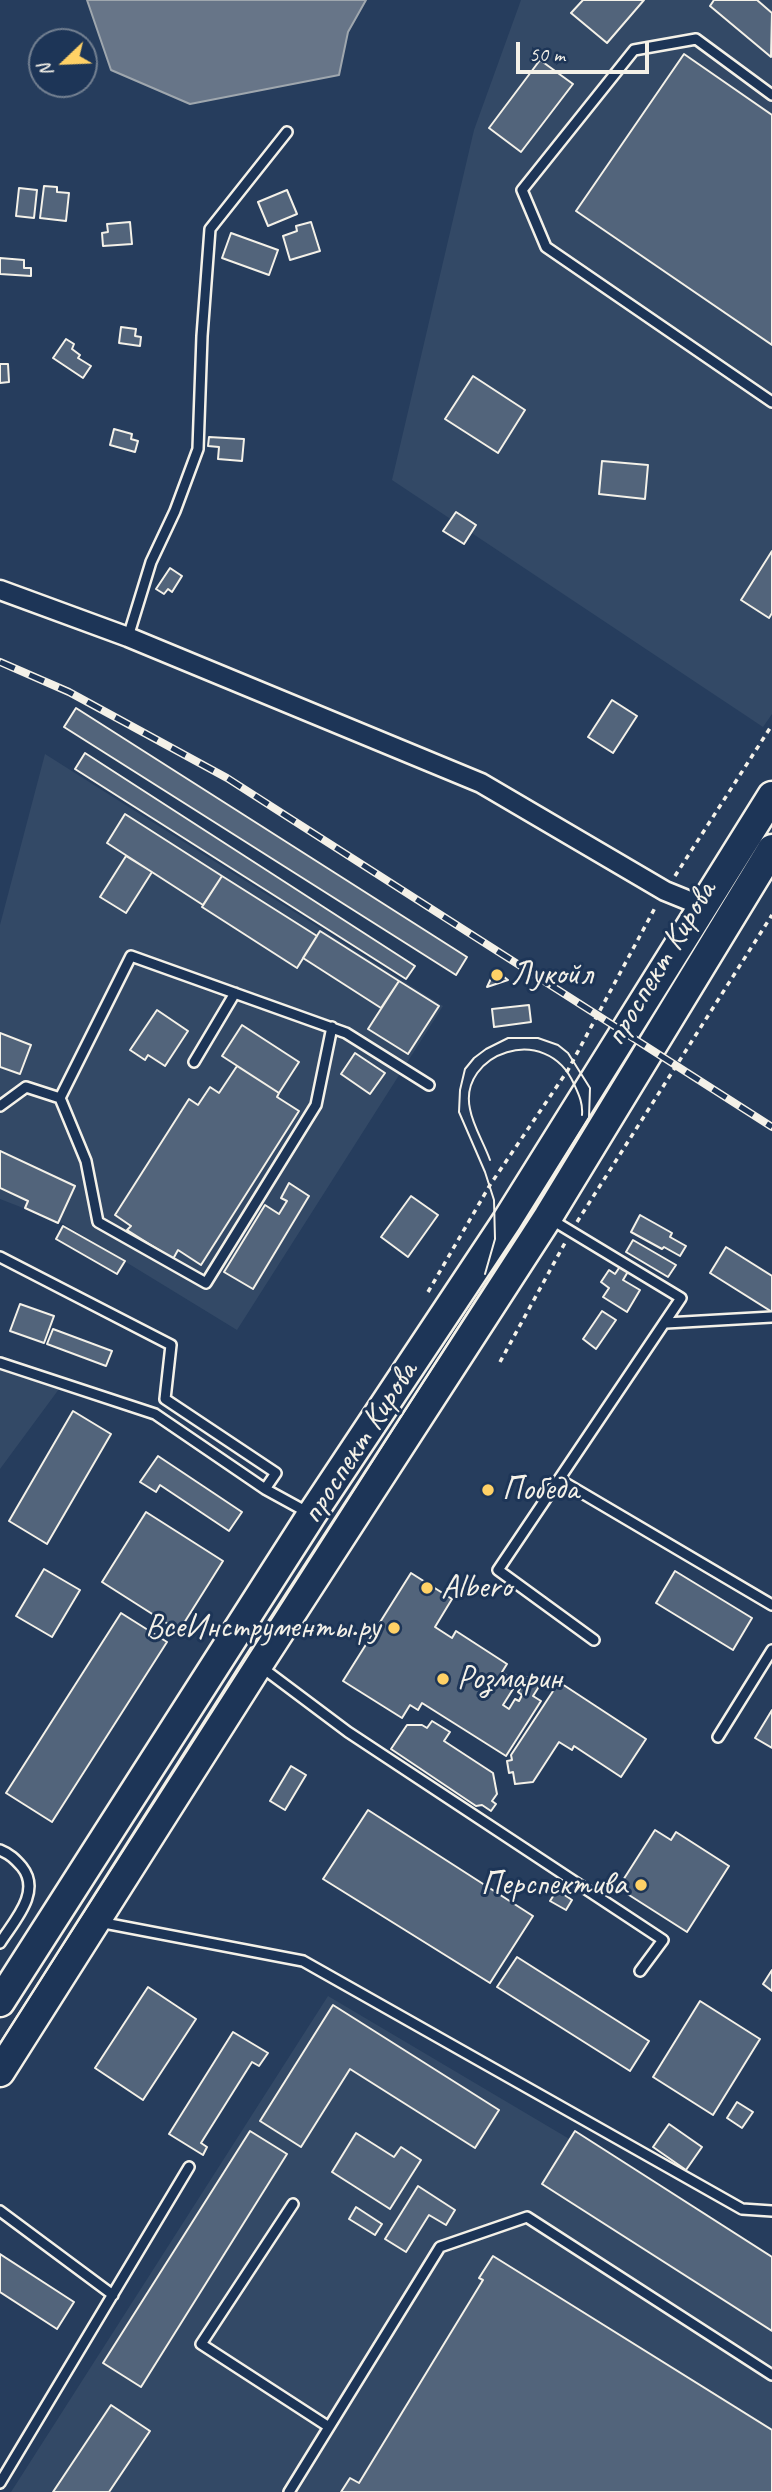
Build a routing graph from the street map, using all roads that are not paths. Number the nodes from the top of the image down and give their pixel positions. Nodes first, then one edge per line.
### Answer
1 (772, 95) edge
2 (287, 132) dead end
3 (772, 402) edge
4 (0, 590) edge
5 (128, 637) junction
6 (772, 796) edge
7 (768, 865) edge
8 (702, 906) junction
9 (235, 993) junction
10 (332, 1027) junction
11 (194, 1062) dead end
12 (429, 1085) dead end
13 (60, 1098) junction
14 (0, 1106) edge
15 (559, 1224) junction
16 (0, 1257) edge
17 (772, 1317) edge
18 (666, 1323) junction
19 (0, 1363) edge
20 (560, 1479) junction
21 (265, 1489) junction
22 (312, 1514) junction
23 (772, 1605) edge
24 (594, 1640) dead end
25 (772, 1650) edge
26 (258, 1665) junction
27 (718, 1737) dead end
28 (0, 1850) edge
29 (66, 1901) junction
30 (94, 1921) junction
31 (0, 1943) edge
32 (640, 1971) dead end
33 (0, 2002) edge
34 (5, 2053) edge
35 (189, 2167) dead end
36 (293, 2204) dead end
37 (0, 2211) edge
38 (772, 2211) edge
39 (113, 2295) junction
40 (772, 2375) edge
41 (329, 2427) junction
42 (0, 2483) edge
43 (289, 2492) edge

1 - 3 lane
2 - 5 lane
4 - 5 street
5 - 8 street
6 - 8 main road, проспект Кирова
7 - 15 main road, проспект Кирова
8 - 22 main road, проспект Кирова
9 - 10 lane
9 - 11 lane
9 - 13 lane
10 - 12 lane
10 - 13 lane
13 - 14 lane
15 - 18 lane
15 - 26 main road, проспект Кирова
16 - 21 lane
17 - 18 lane
18 - 20 lane
19 - 21 lane
20 - 23 lane
20 - 24 lane
21 - 22 lane
22 - 29 main road, проспект Кирова
25 - 27 lane
26 - 30 main road, проспект Кирова
26 - 32 lane
28 - 31 lane
29 - 30 main road
29 - 33 main road, проспект Кирова
30 - 34 main road, проспект Кирова
30 - 38 lane
35 - 39 lane
36 - 41 lane
37 - 39 lane
39 - 42 lane
40 - 41 lane
41 - 43 lane

